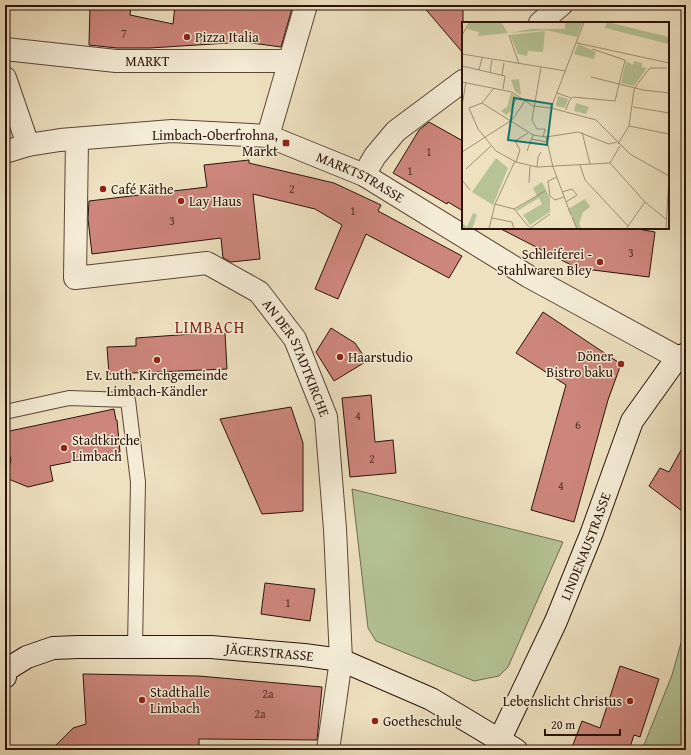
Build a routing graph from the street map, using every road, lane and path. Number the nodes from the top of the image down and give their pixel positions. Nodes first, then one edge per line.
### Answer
1 (306, 5) edge
2 (561, 5) edge
3 (541, 22) edge
4 (5, 49) edge
5 (289, 61) junction
6 (5, 78) edge
7 (462, 82) edge
8 (268, 136) junction
9 (77, 140) junction
10 (28, 145) junction
11 (5, 152) edge
12 (364, 175) junction
13 (683, 358) edge
14 (5, 412) edge
15 (135, 647) junction
16 (341, 660) junction
17 (6, 674) edge
18 (508, 745) edge
19 (328, 750) edge

1 - 5 street
2 - 3 street
4 - 5 street, MARKT
5 - 8 street
6 - 10 street
7 - 12 street
8 - 9 street, MARKTSTRASSE
8 - 12 street, MARKTSTRASSE
9 - 10 street, MARKTSTRASSE
9 - 16 street, AN DER STADTKIRCHE
10 - 11 street, MARKTSTRASSE
12 - 13 street, MARKTSTRASSE
13 - 18 street, LINDENAUSTRASSE
14 - 15 lane
15 - 16 street, JÄGERSTRASSE
15 - 17 street, JÄGERSTRASSE
16 - 18 street, JÄGERSTRASSE
16 - 19 street

